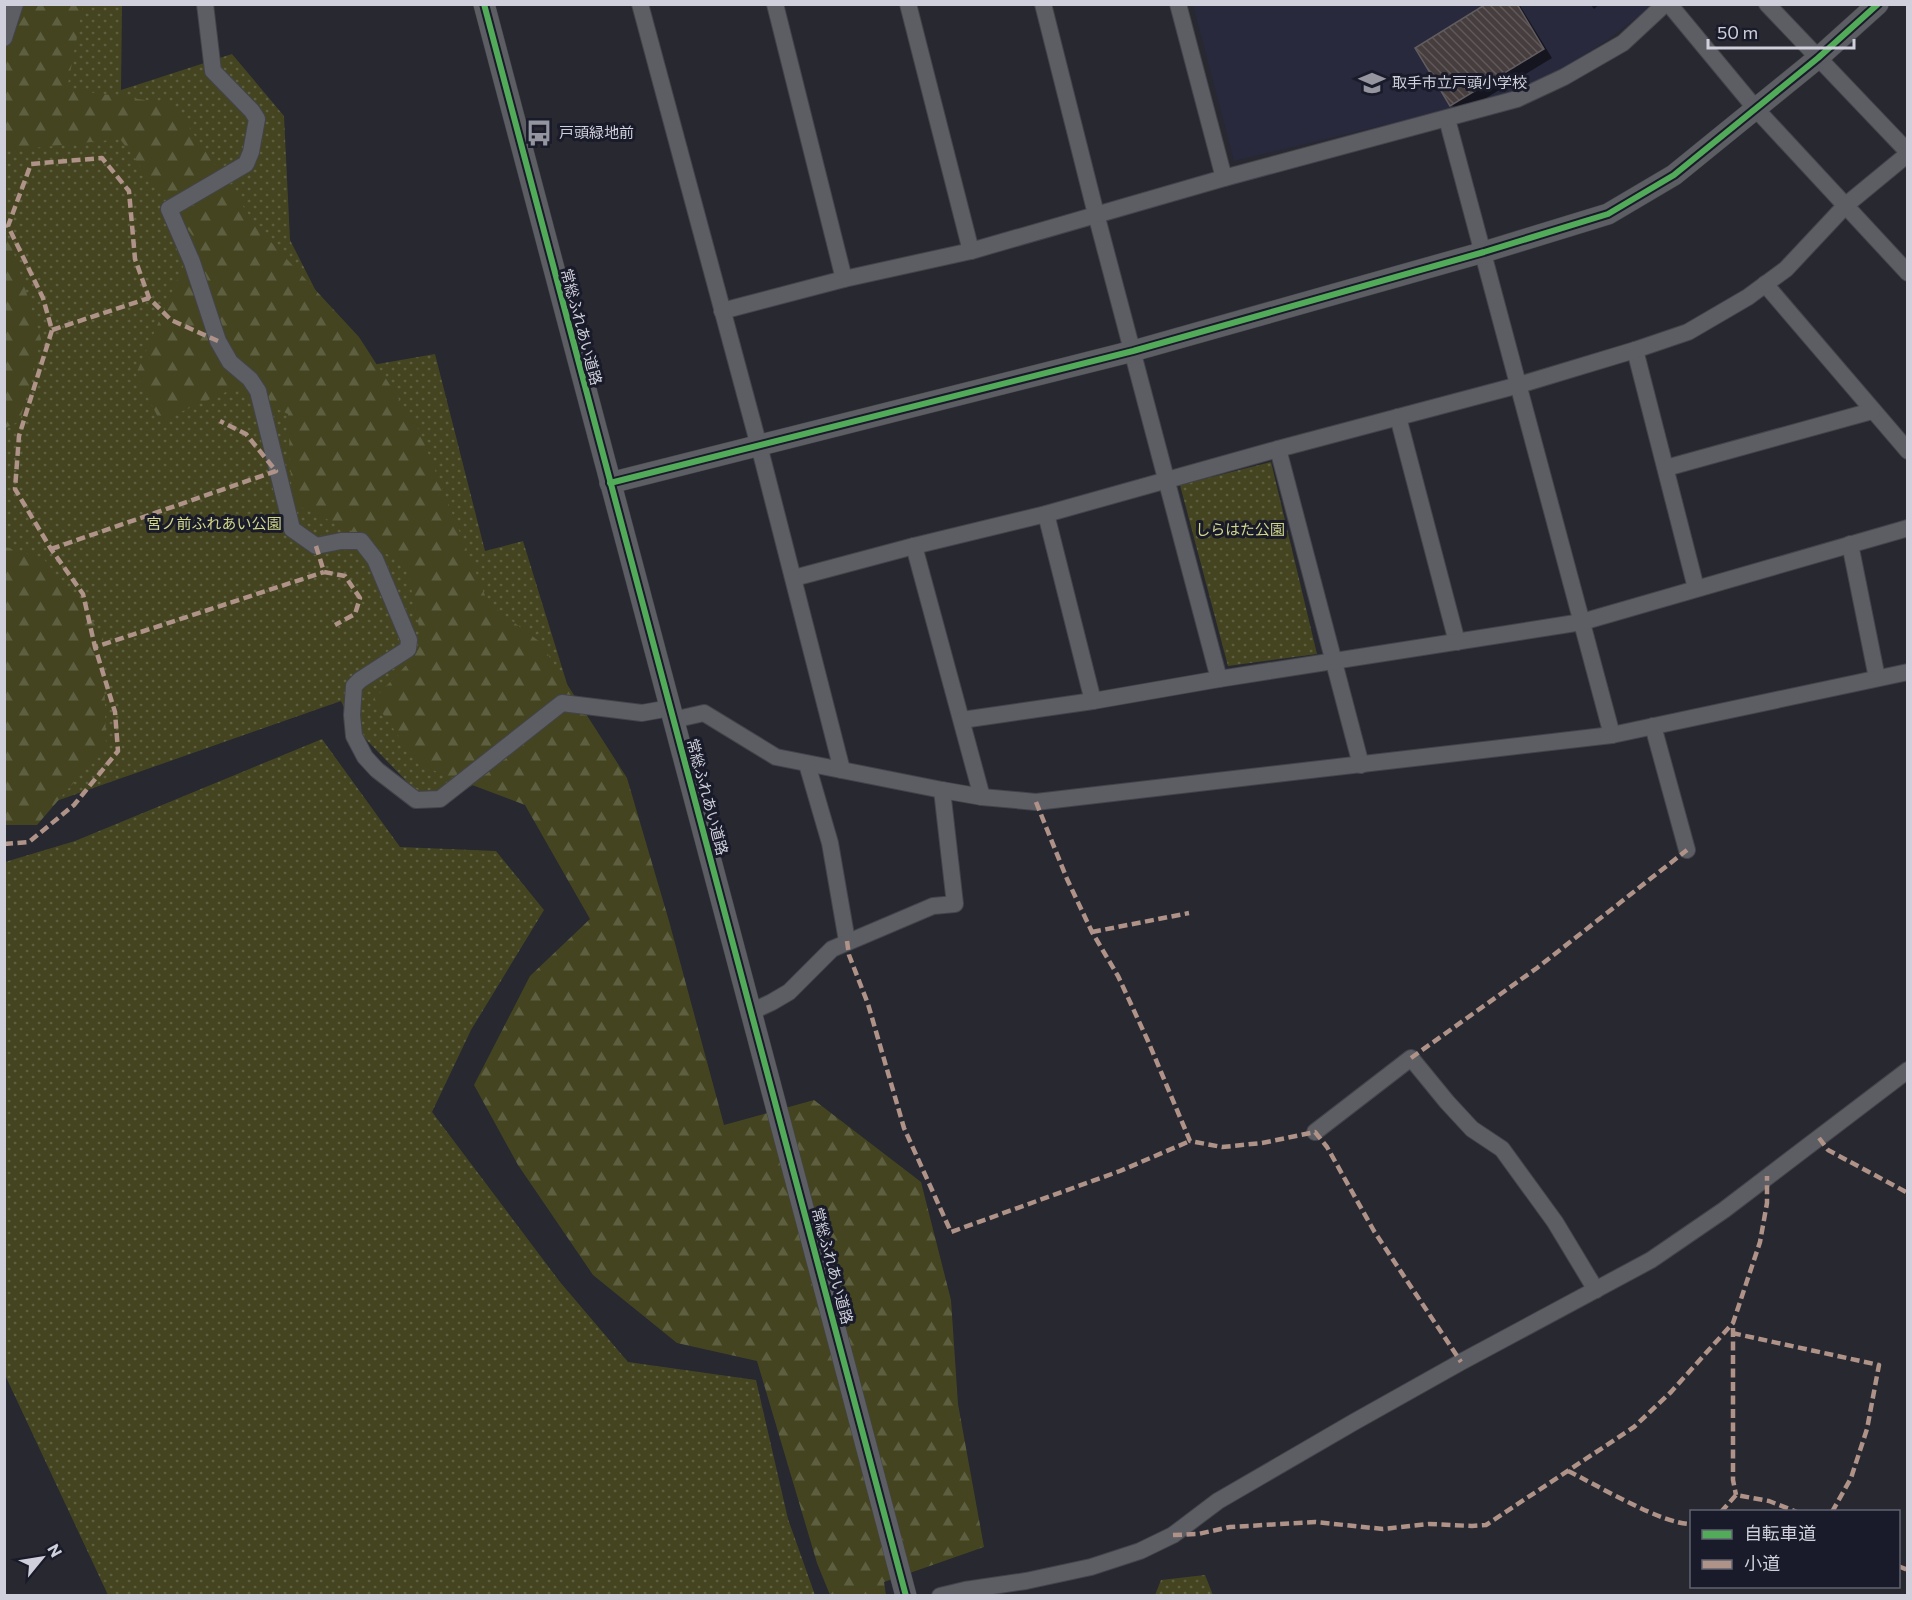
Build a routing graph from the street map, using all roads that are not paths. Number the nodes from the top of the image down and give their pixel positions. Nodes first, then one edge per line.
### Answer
1 (15, 4) edge
2 (205, 4) edge
3 (484, 4) edge
4 (640, 4) edge
5 (775, 4) edge
6 (908, 4) edge
7 (1043, 4) edge
8 (1179, 4) edge
9 (1665, 4) edge
10 (1669, 4) edge
11 (1767, 4) edge
12 (1878, 4) edge
13 (4, 38) edge
14 (1818, 58) junction
15 (1756, 109) junction
16 (1447, 119) junction
17 (1908, 153) edge
18 (1224, 178) junction
19 (1846, 205) junction
20 (1096, 214) junction
21 (971, 251) junction
22 (1484, 252) junction
23 (1908, 273) edge
24 (844, 279) junction
25 (1765, 284) junction
26 (722, 311) junction
27 (1635, 350) junction
28 (1133, 351) junction
29 (1520, 385) junction
30 (1872, 411) junction
31 (1398, 417) junction
32 (758, 445) junction
33 (1278, 448) junction
34 (1908, 451) edge
35 (1666, 468) junction
36 (1166, 479) junction
37 (610, 483) junction
38 (1046, 514) junction
39 (1908, 528) edge
40 (1850, 544) junction
41 (914, 546) junction
42 (794, 578) junction
43 (1696, 588) junction
44 (1582, 622) junction
45 (1456, 642) junction
46 (1334, 660) junction
47 (1908, 672) edge
48 (1877, 678) junction
49 (1219, 679) junction
50 (1093, 701) junction
51 (672, 714) junction
52 (962, 720) junction
53 (1653, 726) junction
54 (1612, 735) junction
55 (807, 764) junction
56 (1361, 765) junction
57 (842, 770) junction
58 (942, 790) junction
59 (982, 797) junction
60 (1687, 850) dead end
61 (848, 941) junction
62 (753, 1011) junction
63 (1908, 1070) edge
64 (1315, 1132) dead end
65 (1596, 1290) junction
66 (906, 1596) edge
67 (940, 1596) edge

1 - 13 street
2 - 51 street
3 - 37 street, 常総ふれあい道路
4 - 26 street
5 - 24 street
6 - 21 street
7 - 20 street
8 - 18 street
9 - 16 street
10 - 15 street
11 - 14 street
12 - 14 street
14 - 15 street
14 - 17 street
15 - 19 street
15 - 22 street
16 - 18 street
16 - 22 street
17 - 19 street
18 - 20 street
19 - 23 street
19 - 25 street
20 - 21 street
20 - 28 street
21 - 24 street
22 - 28 street
22 - 29 street
24 - 26 street
25 - 27 street
25 - 30 street
26 - 32 street
27 - 29 street
27 - 35 street
28 - 32 street
28 - 36 street
29 - 31 street
29 - 44 street
30 - 34 street
30 - 35 street
31 - 33 street
31 - 45 street
32 - 37 street
32 - 42 street
33 - 36 street
33 - 46 street
35 - 43 street
36 - 38 street
36 - 49 street
37 - 51 street, 常総ふれあい道路
38 - 41 street
38 - 50 street
39 - 40 street
40 - 43 street
40 - 48 street
41 - 42 street
41 - 52 street
42 - 57 street
43 - 44 street
44 - 45 street
44 - 54 street
45 - 46 street
46 - 49 street
46 - 56 street
47 - 48 street
48 - 53 street
49 - 50 street
50 - 52 street
51 - 55 street
51 - 62 street, 常総ふれあい道路
52 - 59 street
53 - 54 street
53 - 60 street
54 - 56 street
55 - 57 street
55 - 61 street
56 - 59 street
57 - 58 street
58 - 59 street
58 - 61 street
61 - 62 street
62 - 66 street, 常総ふれあい道路
63 - 65 street
64 - 65 street
65 - 67 street

